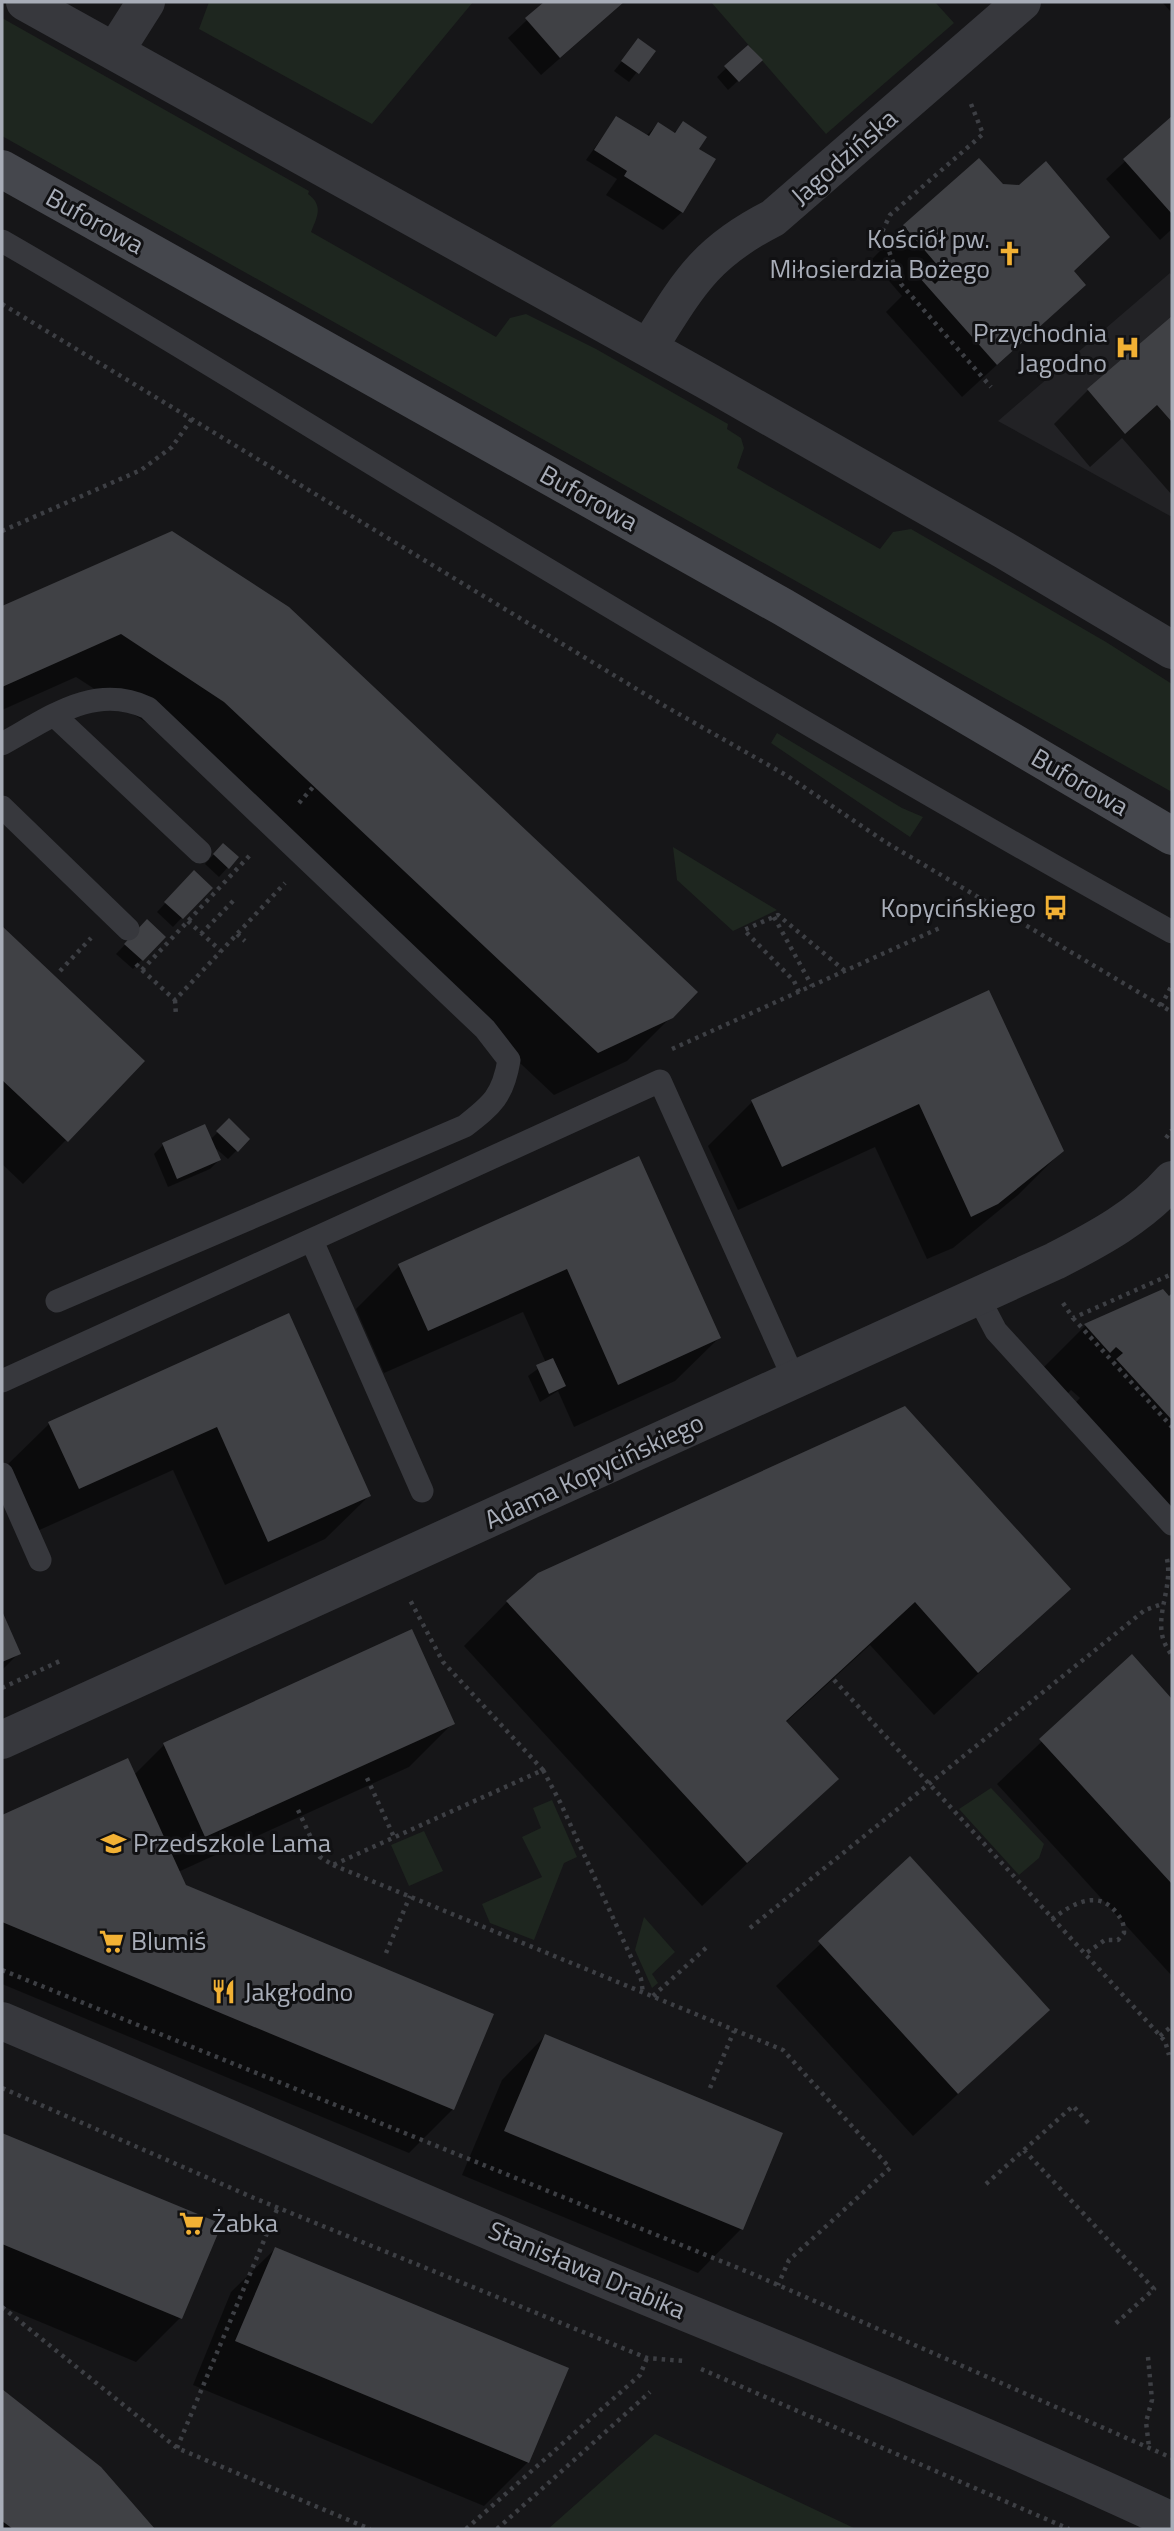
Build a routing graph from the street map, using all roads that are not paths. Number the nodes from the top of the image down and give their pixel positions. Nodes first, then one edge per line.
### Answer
1 (25, 2) edge
2 (146, 2) edge
3 (1022, 2) edge
4 (114, 51) junction
5 (2, 169) edge
6 (2, 241) edge
7 (648, 348) junction
8 (1172, 650) edge
9 (55, 716) junction
10 (2, 744) edge
11 (2, 807) edge
12 (1172, 836) edge
13 (200, 852) dead end
14 (121, 922) road end
15 (1172, 932) edge
16 (1172, 1180) edge
17 (312, 1241) junction
18 (977, 1295) junction
19 (57, 1301) dead end
20 (794, 1379) junction
21 (2, 1381) edge
22 (2, 1474) edge
23 (422, 1491) dead end
24 (1172, 1524) edge
25 (40, 1560) dead end
26 (2, 1740) edge
27 (2, 2021) edge
28 (1172, 2521) edge

1 - 4 street
2 - 4 street
3 - 7 street, Jagodzińska
4 - 7 street
5 - 12 main road, Buforowa
6 - 15 lane
7 - 8 street
9 - 10 lane
9 - 13 lane
9 - 19 lane
11 - 14 lane
16 - 18 street, Adama Kopycińskiego
17 - 20 lane
17 - 21 lane
17 - 23 lane
18 - 20 street, Adama Kopycińskiego
18 - 24 lane
20 - 26 street, Adama Kopycińskiego
22 - 25 lane
27 - 28 street, Stanisława Drabika

